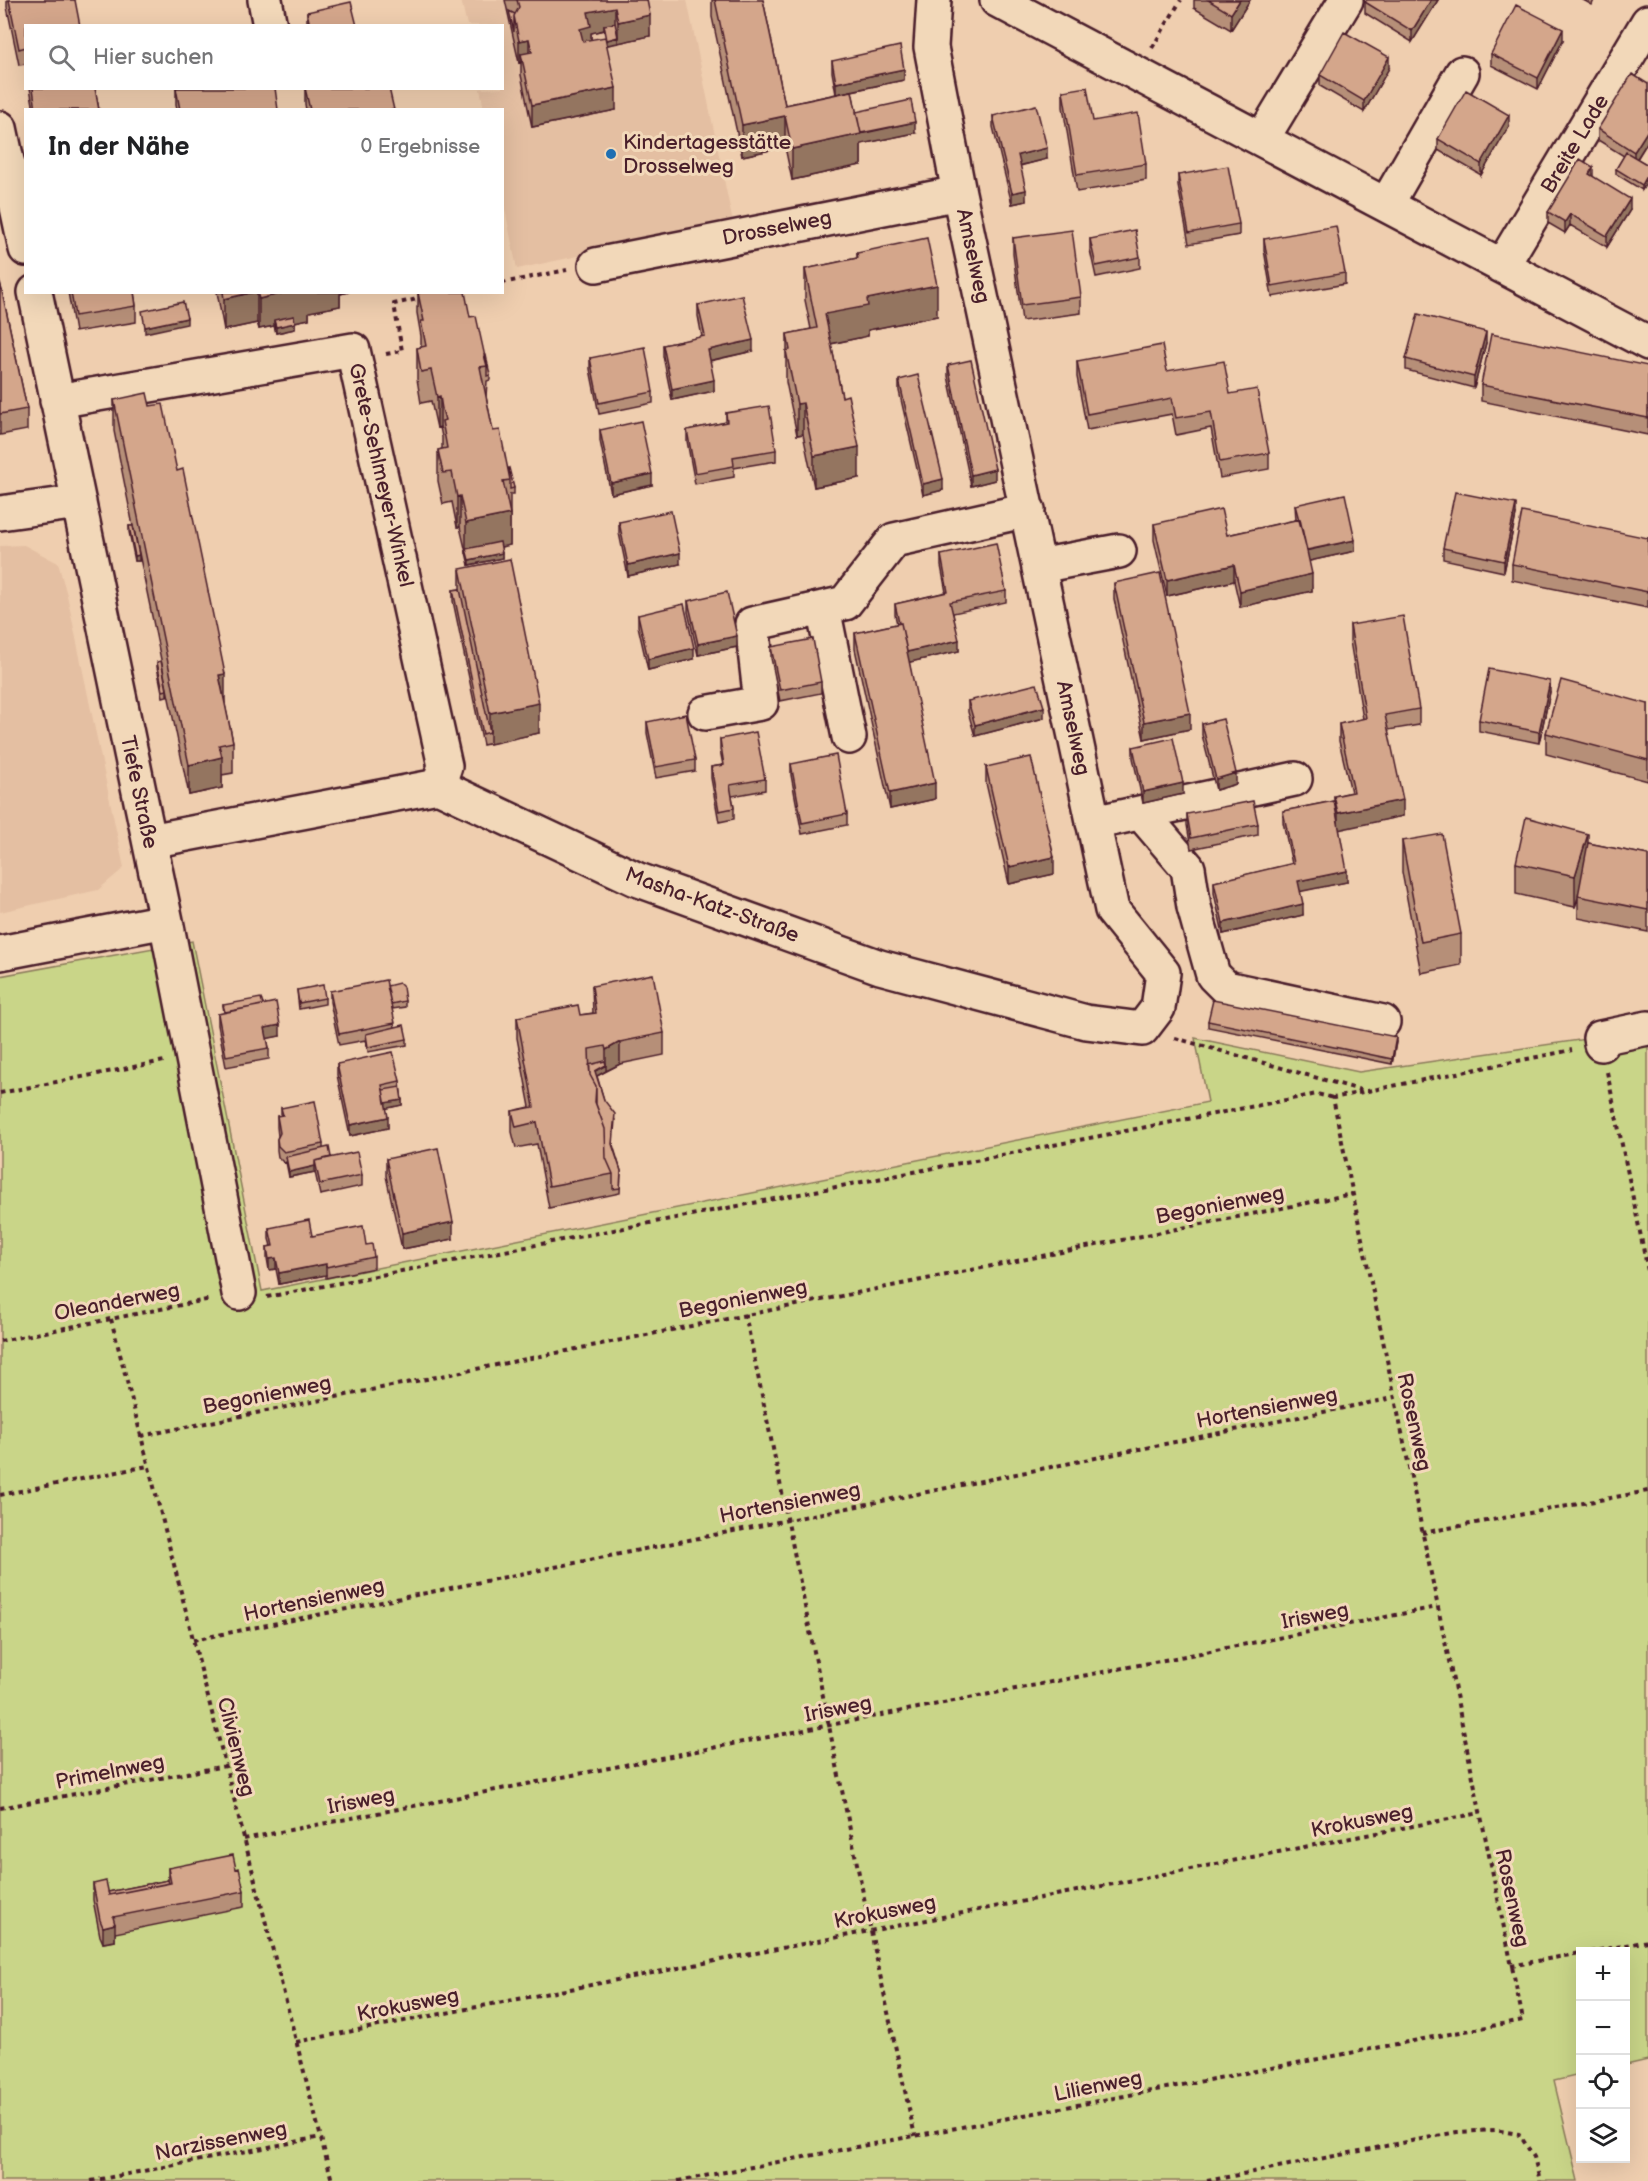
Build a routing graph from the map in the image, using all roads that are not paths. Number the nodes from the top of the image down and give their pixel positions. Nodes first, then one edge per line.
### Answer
1 (265, 0) edge
2 (934, 0) edge
3 (997, 0) edge
4 (1346, 0) edge
5 (1648, 22) edge
6 (270, 24) edge
7 (1462, 73) dead end
8 (0, 128) edge
9 (1262, 139) junction
10 (959, 193) junction
11 (1386, 205) junction
12 (24, 240) edge
13 (596, 265) road end
14 (1502, 266) junction
15 (35, 294) edge
16 (1648, 343) edge
17 (57, 401) junction
18 (79, 502) junction
19 (1028, 510) junction
20 (0, 513) edge
21 (1119, 551) dead end
22 (1039, 566) junction
23 (823, 608) junction
24 (705, 713) dead end
25 (849, 737) dead end
26 (1295, 779) dead end
27 (438, 786) junction
28 (1141, 813) junction
29 (1093, 823) junction
30 (150, 841) junction
31 (1112, 910) joint
32 (166, 921) junction
33 (0, 953) edge
34 (1383, 1022) dead end
35 (1648, 1028) edge
36 (1601, 1044) road end
37 (239, 1293) road end

1 - 6 street
2 - 10 street, Amselweg
3 - 9 street
4 - 9 street
5 - 14 street, Breite Lade
7 - 11 street
8 - 12 street
9 - 11 street
10 - 13 street, Drosselweg
10 - 19 street, Amselweg
11 - 14 street
14 - 16 street
15 - 17 street, Tiefe Straße
17 - 18 street, Tiefe Straße
17 - 27 street, Grete-Sehlmeyer-Winkel
18 - 20 street
18 - 30 street, Tiefe Straße
19 - 22 street, Amselweg
19 - 23 street
21 - 22 street
22 - 29 street, Amselweg
23 - 24 street
23 - 25 street
26 - 28 street
27 - 30 street
27 - 31 street, Masha-Katz-Straße
28 - 29 street
28 - 34 street
29 - 31 street, Amselweg
30 - 32 street, Tiefe Straße
32 - 33 street
32 - 37 street, Tiefe Straße
35 - 36 street

